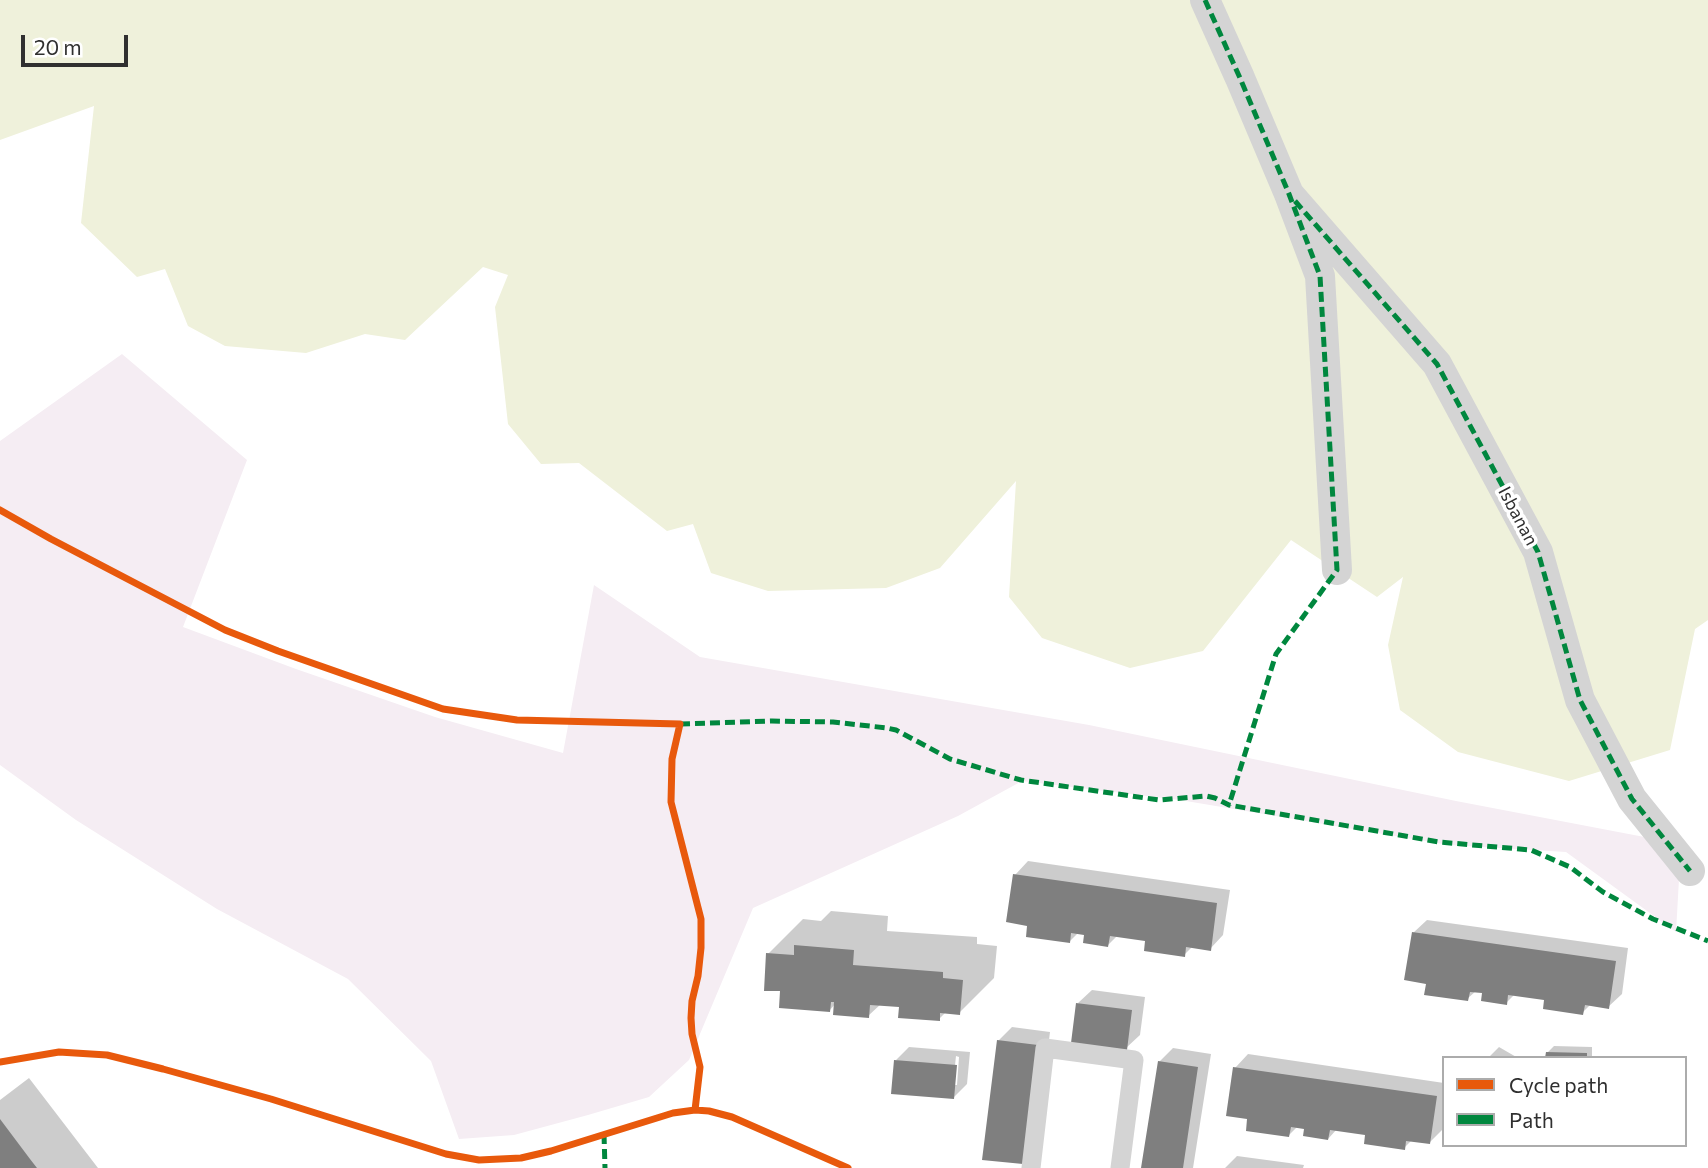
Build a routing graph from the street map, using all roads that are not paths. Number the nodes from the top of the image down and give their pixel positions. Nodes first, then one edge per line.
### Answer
1 (1205, 0) edge
2 (1289, 194) junction
3 (1337, 570) dead end
4 (1690, 871) dead end
5 (1031, 1168) edge
6 (1120, 1168) edge

1 - 2 street, Isbanan
2 - 3 street, Isbanan
2 - 4 street, Isbanan
5 - 6 lane

